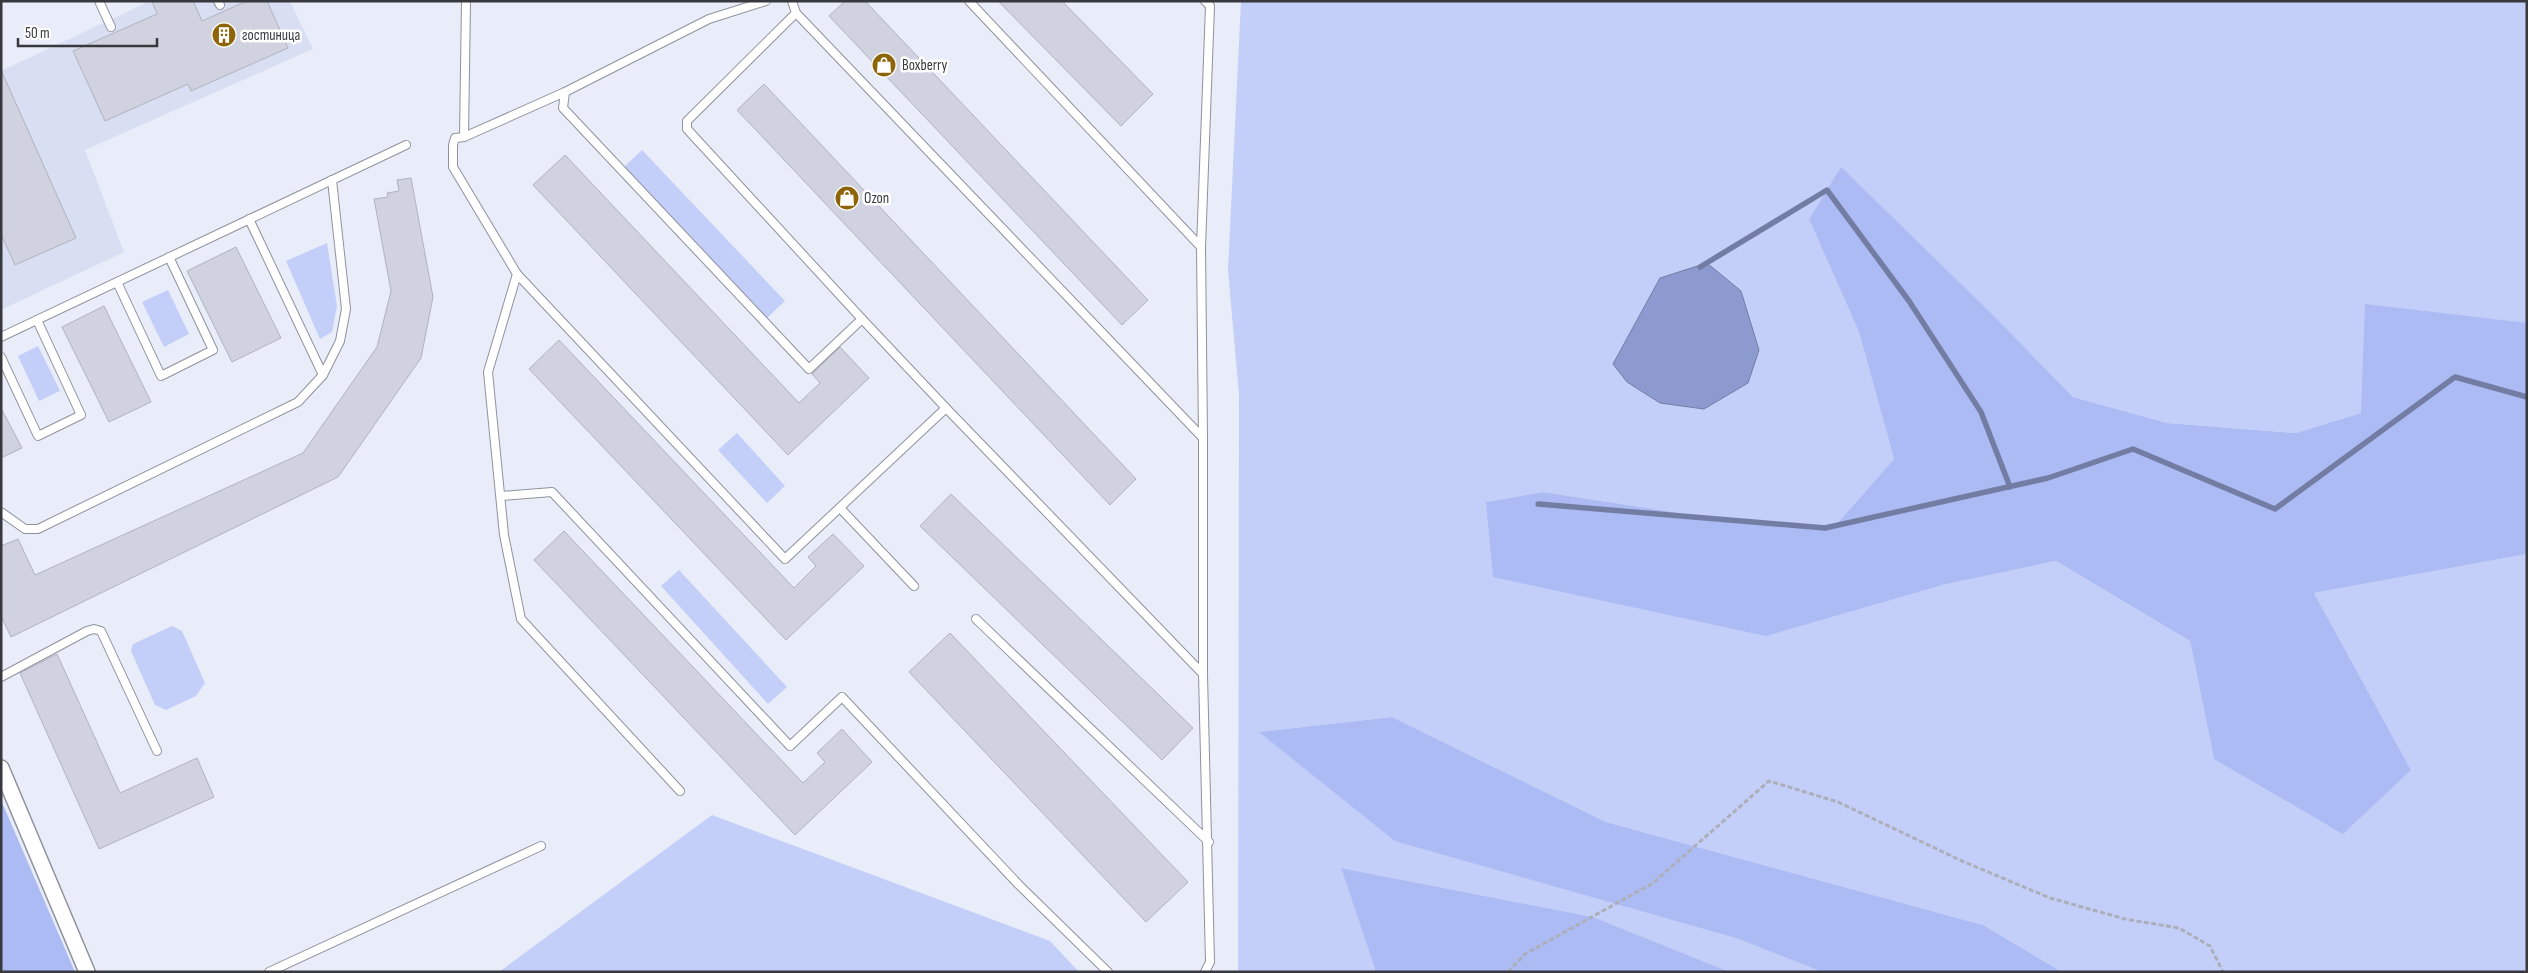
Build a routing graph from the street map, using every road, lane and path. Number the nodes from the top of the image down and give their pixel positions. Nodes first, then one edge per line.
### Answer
1 (99, 1) edge
2 (466, 1) edge
3 (766, 1) edge
4 (792, 1) edge
5 (969, 1) edge
6 (1208, 3) edge
7 (796, 13) junction
8 (112, 26) dead end
9 (565, 92) junction
10 (464, 136) junction
11 (406, 145) dead end
12 (332, 180) junction
13 (249, 219) junction
14 (1201, 248) junction
15 (169, 257) junction
16 (517, 274) junction
17 (117, 282) junction
18 (862, 319) junction
19 (37, 320) junction
20 (1, 337) edge
21 (1, 358) edge
22 (323, 375) junction
23 (946, 408) junction
24 (1203, 438) junction
25 (501, 496) junction
26 (840, 508) junction
27 (1, 512) edge
28 (914, 586) dead end
29 (976, 619) dead end
30 (1203, 674) junction
31 (1, 677) edge
32 (157, 751) dead end
33 (1, 768) edge
34 (680, 791) dead end
35 (1209, 842) junction
36 (541, 846) dead end
37 (87, 972) edge
38 (269, 972) edge
39 (1108, 972) edge
40 (1205, 972) edge
41 (1508, 972) edge
42 (2223, 972) edge

1 - 8 lane
2 - 10 lane
3 - 9 lane
4 - 7 lane
5 - 14 lane
6 - 14 lane
7 - 18 lane
7 - 24 lane
9 - 10 lane
9 - 18 lane
10 - 16 lane
11 - 12 lane
12 - 13 lane
12 - 22 lane
13 - 15 lane
13 - 22 lane
14 - 24 lane
15 - 17 lane
15 - 17 lane
16 - 25 lane
16 - 26 lane
17 - 19 lane
18 - 23 lane
19 - 20 lane
19 - 21 lane
22 - 27 lane
23 - 26 lane
23 - 30 lane
24 - 30 lane
25 - 34 lane
25 - 39 lane
26 - 28 lane
29 - 35 lane
30 - 35 lane
31 - 32 lane
33 - 37 street
35 - 40 lane
36 - 38 lane
41 - 42 path

